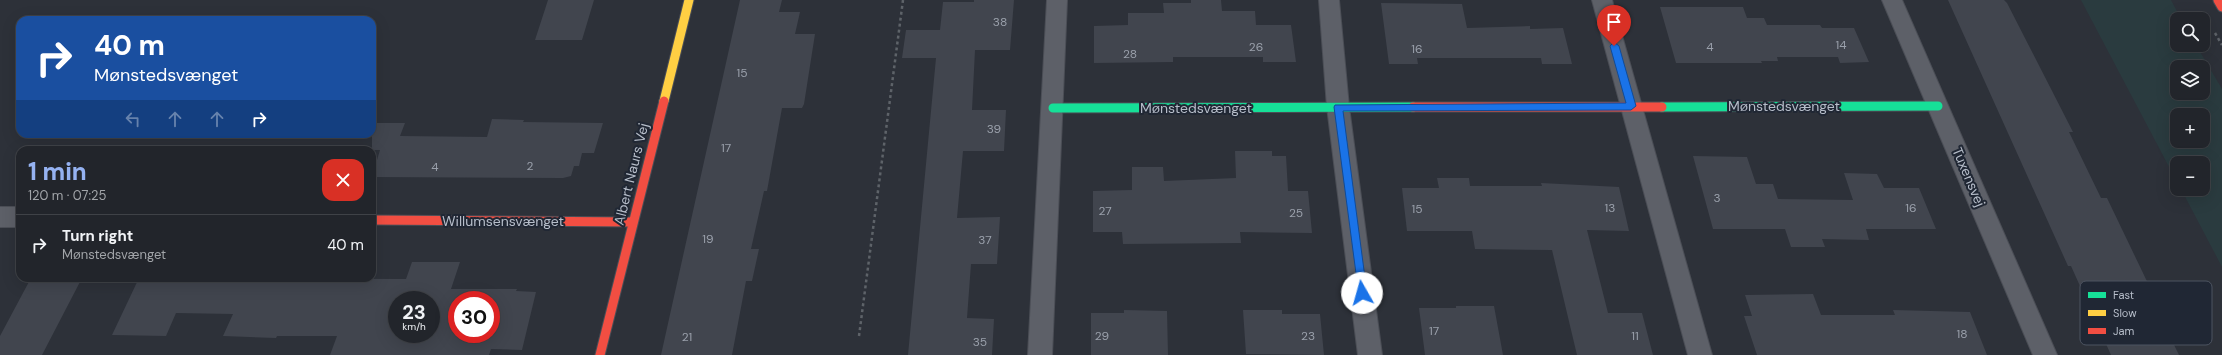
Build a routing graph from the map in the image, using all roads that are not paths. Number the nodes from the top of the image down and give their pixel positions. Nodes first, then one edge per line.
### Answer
1 (689, 0) edge
2 (1056, 0) edge
3 (1329, 0) edge
4 (1602, 0) edge
5 (1892, 0) edge
6 (2218, 0) edge
7 (2222, 7) edge
8 (1631, 106) junction
9 (1938, 106) junction
10 (1338, 107) junction
11 (1053, 108) junction
12 (0, 217) edge
13 (16, 217) edge
14 (376, 220) edge
15 (634, 222) junction
16 (600, 355) edge
17 (1040, 355) edge
18 (1370, 355) edge
19 (1700, 355) edge
20 (2045, 355) edge

1 - 15 street, Albert Naurs Vej
2 - 11 street
3 - 10 street
4 - 8 street
5 - 9 street, Tuxensvej
6 - 7 street
8 - 9 street, Mønstedsvænget
8 - 10 street, Mønstedsvænget
8 - 19 street
9 - 20 street, Tuxensvej
10 - 11 street, Mønstedsvænget
10 - 18 street
11 - 17 street
12 - 13 street
14 - 15 street, Willumsensvænget
15 - 16 street, Albert Naurs Vej

